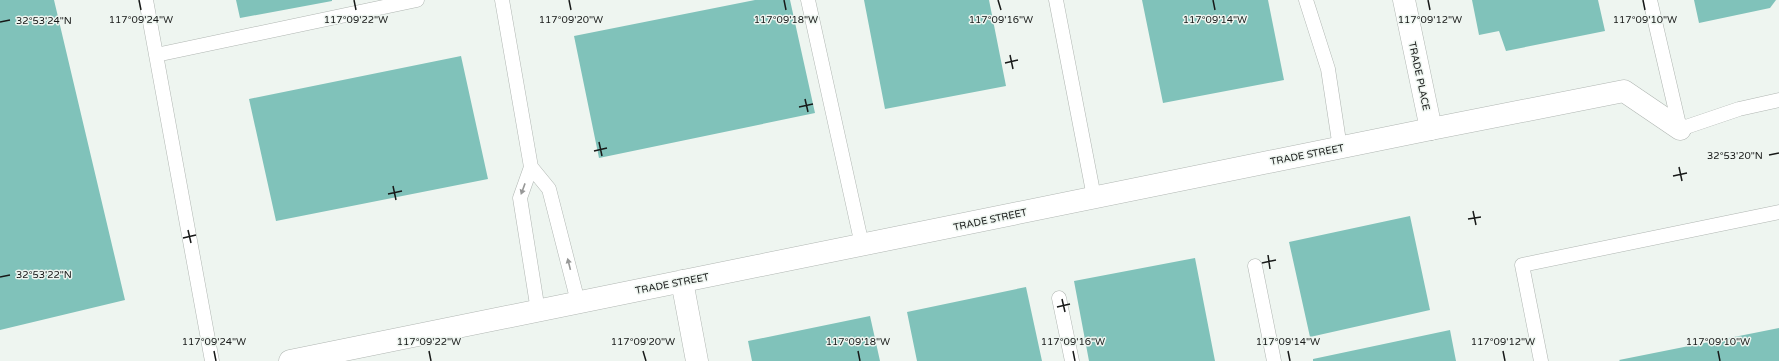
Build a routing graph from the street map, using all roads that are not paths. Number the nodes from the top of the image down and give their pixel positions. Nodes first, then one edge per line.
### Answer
1 (146, 0) edge
2 (413, 0) edge
3 (502, 0) edge
4 (808, 0) edge
5 (1056, 0) edge
6 (1306, 0) edge
7 (1404, 0) edge
8 (1650, 0) edge
9 (156, 55) junction
10 (1779, 100) edge
11 (1431, 129) junction
12 (1680, 129) junction
13 (1340, 148) junction
14 (531, 167) junction
15 (1094, 198) junction
16 (1779, 212) edge
17 (862, 245) junction
18 (1255, 266) dead end
19 (682, 282) junction
20 (1059, 298) dead end
21 (578, 302) junction
22 (538, 311) junction
23 (212, 361) edge
24 (290, 361) edge
25 (697, 361) edge
26 (1072, 361) edge
27 (1274, 361) edge
28 (1541, 361) edge

1 - 9 lane
2 - 9 lane
3 - 14 lane
4 - 17 lane
5 - 15 lane
6 - 13 lane
7 - 11 street, TRADE PLACE
8 - 12 lane
9 - 23 lane
10 - 12 lane
11 - 12 street, TRADE STREET
11 - 13 street, TRADE STREET
13 - 15 street, TRADE STREET
21 -> 14 lane
14 -> 22 lane
15 - 17 street, TRADE STREET
16 - 28 lane
17 - 19 street, TRADE STREET
18 - 27 lane
19 - 21 street, TRADE STREET
19 - 25 street
20 - 26 lane
21 - 22 street, TRADE STREET
22 - 24 street, TRADE STREET

